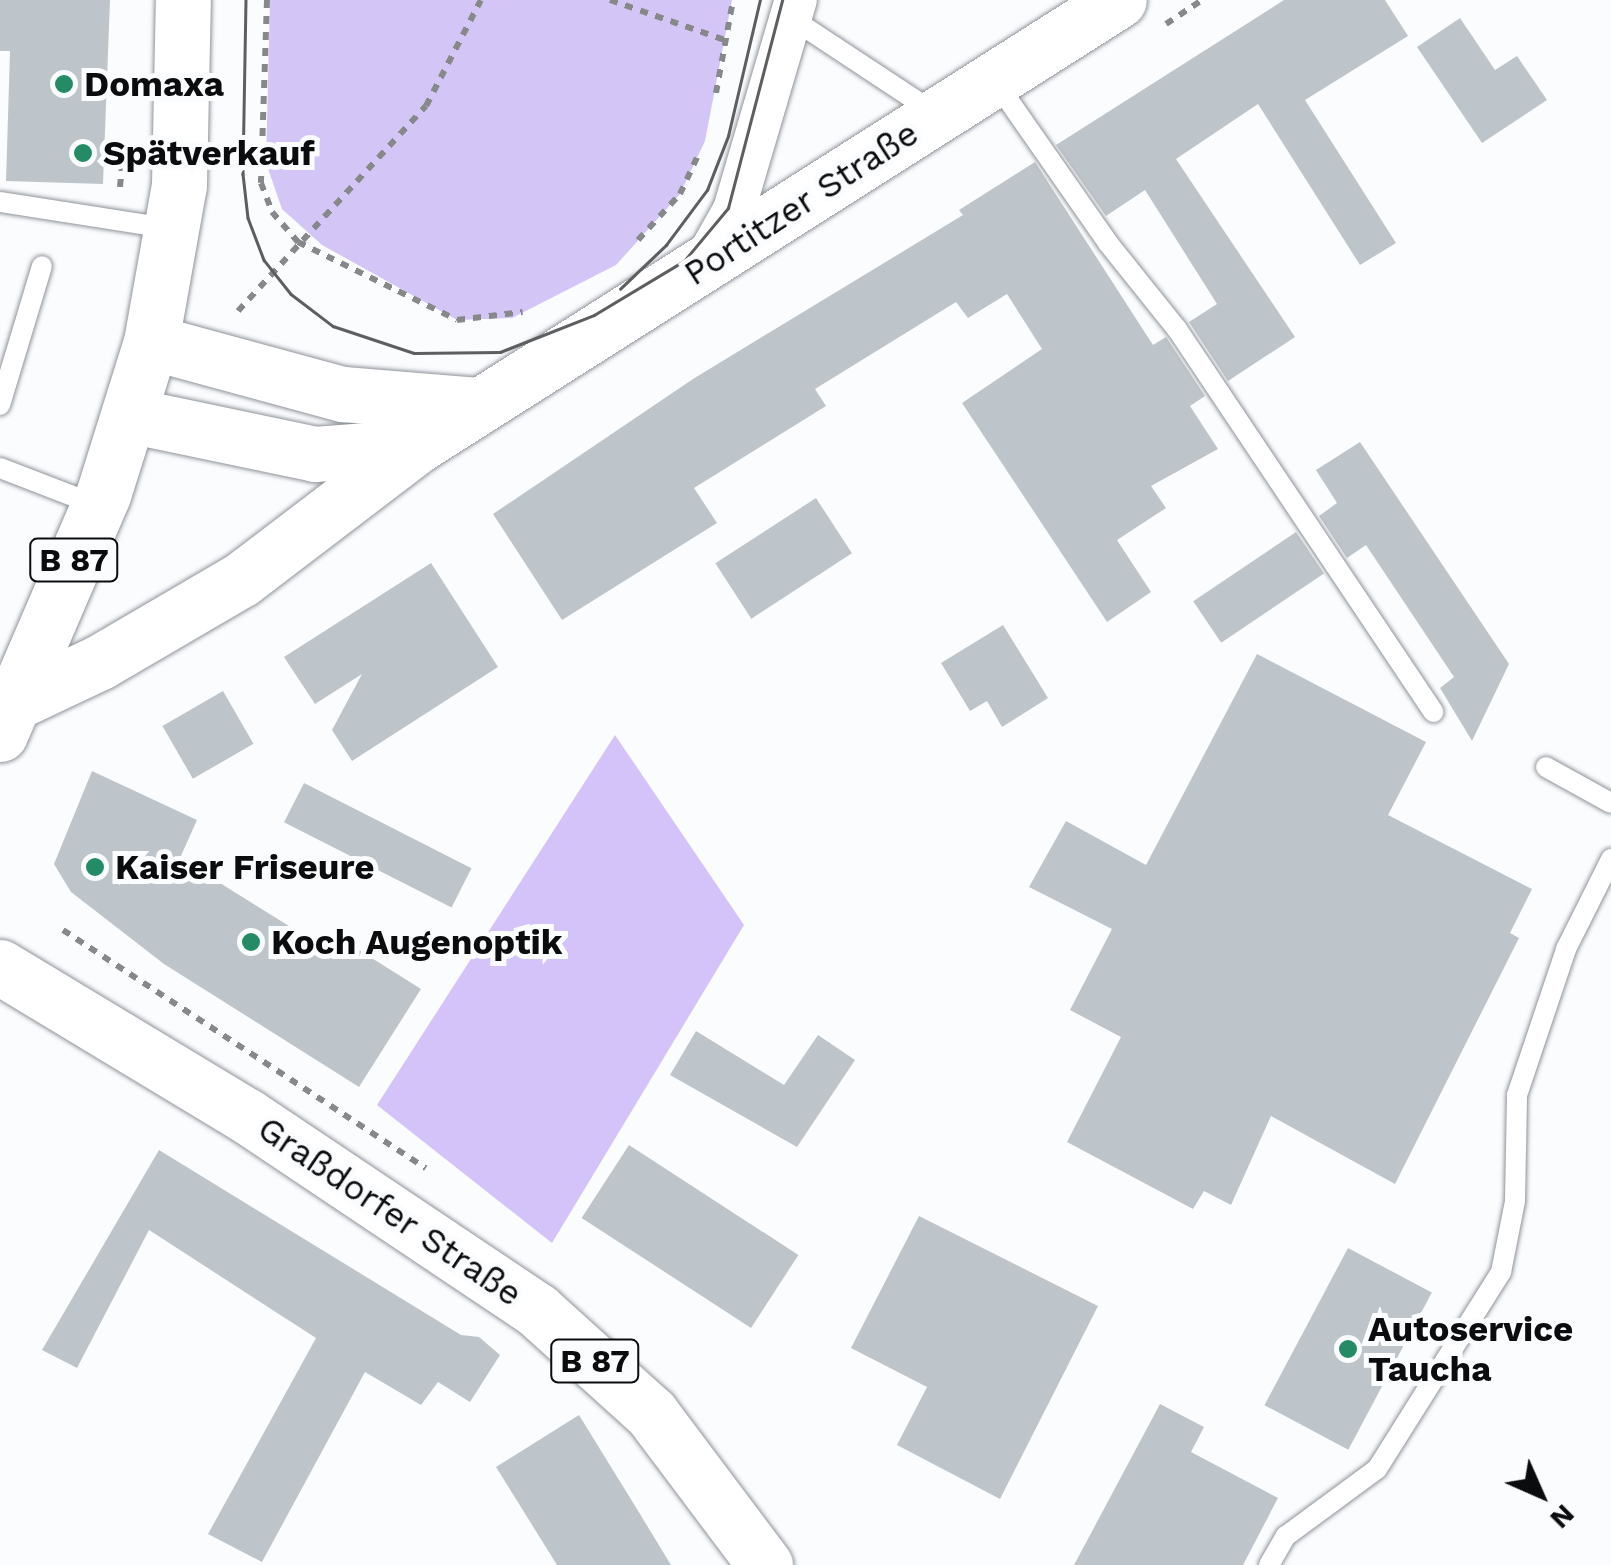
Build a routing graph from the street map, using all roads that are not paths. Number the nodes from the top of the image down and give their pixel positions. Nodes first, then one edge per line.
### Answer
1 (183, 0) edge
2 (1119, 0) edge
3 (790, 25) edge
4 (994, 79) junction
5 (938, 115) junction
6 (0, 202) edge
7 (174, 229) junction
8 (42, 266) dead end
9 (700, 269) junction
10 (151, 342) junction
11 (0, 405) edge
12 (481, 405) junction
13 (129, 415) junction
14 (418, 446) junction
15 (0, 468) edge
16 (98, 506) junction
17 (1433, 712) dead end
18 (6, 718) edge
19 (1546, 767) dead end
20 (1611, 803) edge
21 (1611, 859) edge
22 (0, 967) edge
23 (765, 1565) edge
24 (1269, 1565) edge

1 - 7 main road, B 87
2 - 4 main road, Portitzer Straße
3 - 5 lane
3 - 9 street
4 - 5 main road, Portitzer Straße
4 - 17 lane
5 - 9 main road, Portitzer Straße
6 - 7 lane
7 - 10 main road, B 87
8 - 11 lane
9 - 12 main road, Portitzer Straße
10 - 12 main road
10 - 13 main road, B 87
12 - 14 main road, Portitzer Straße
13 - 14 main road, Portitzer Straße
13 - 16 main road, B 87
14 - 18 main road, Portitzer Straße
15 - 16 lane
16 - 18 main road, B 87
19 - 20 lane
21 - 24 lane
22 - 23 main road, Graßdorfer Straße / B 87

